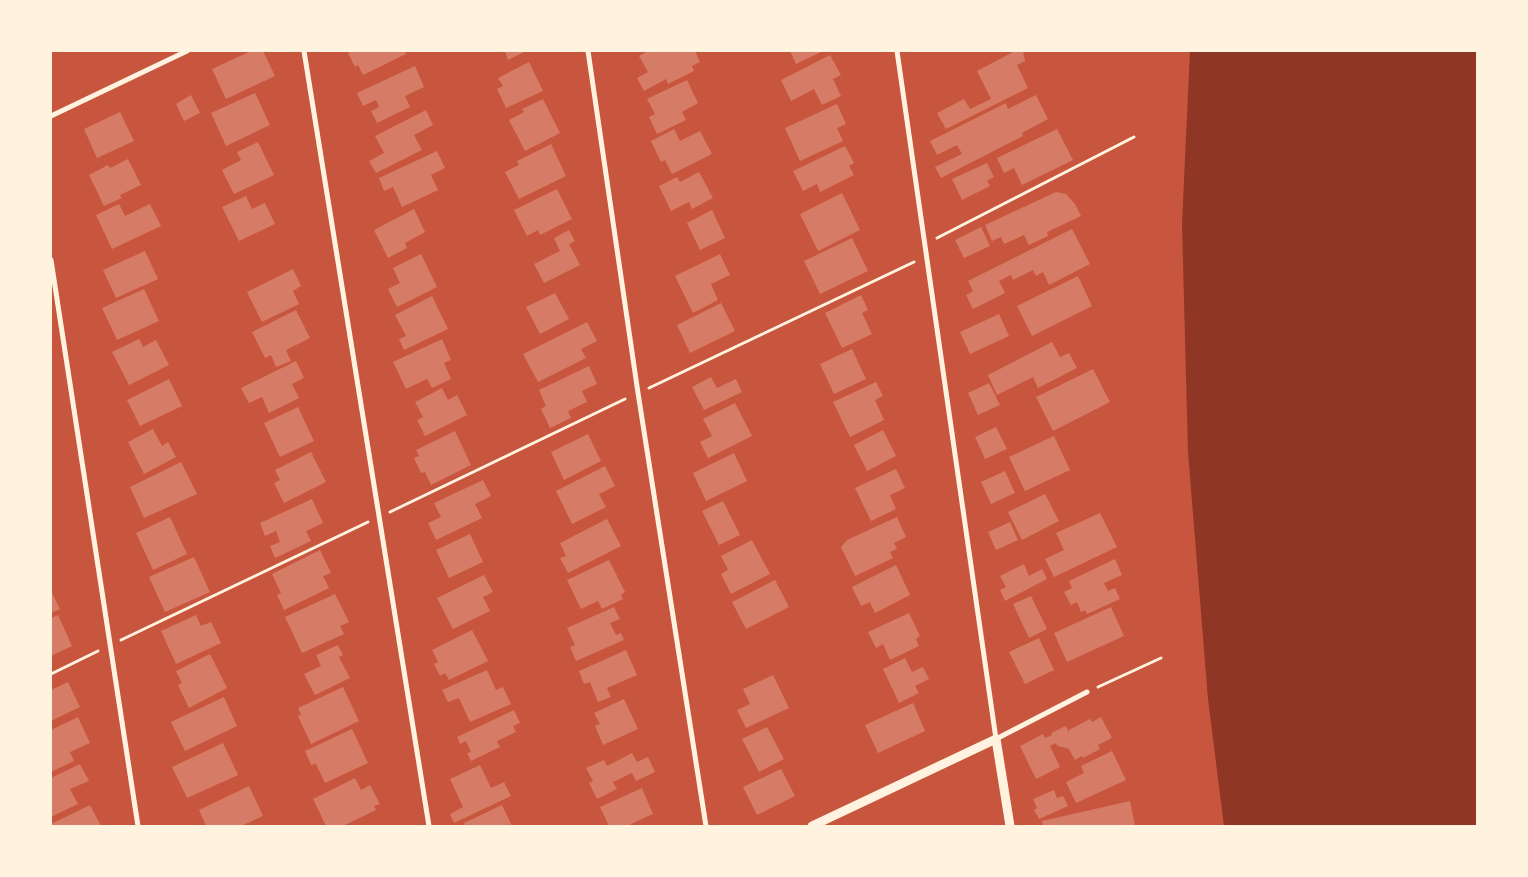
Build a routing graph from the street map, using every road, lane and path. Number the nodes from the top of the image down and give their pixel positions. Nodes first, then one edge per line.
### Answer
1 (187, 51) edge
2 (304, 51) edge
3 (588, 51) edge
4 (896, 51) edge
5 (51, 116) edge
6 (1134, 137) dead end
7 (926, 256) junction
8 (51, 260) edge
9 (638, 393) junction
10 (379, 517) junction
11 (110, 646) junction
12 (1161, 658) dead end
13 (51, 674) edge
14 (1087, 692) joint
15 (996, 739) junction
16 (138, 826) edge
17 (430, 826) edge
18 (706, 826) edge
19 (812, 826) edge
20 (1010, 826) edge

1 - 5 street
2 - 10 street
3 - 9 street
4 - 7 street
6 - 7 path
7 - 9 path
7 - 15 street
8 - 11 street
9 - 10 path
9 - 18 street
10 - 11 path
10 - 17 street
11 - 13 path
11 - 16 street
12 - 14 path
14 - 15 street
15 - 19 street
15 - 20 street

